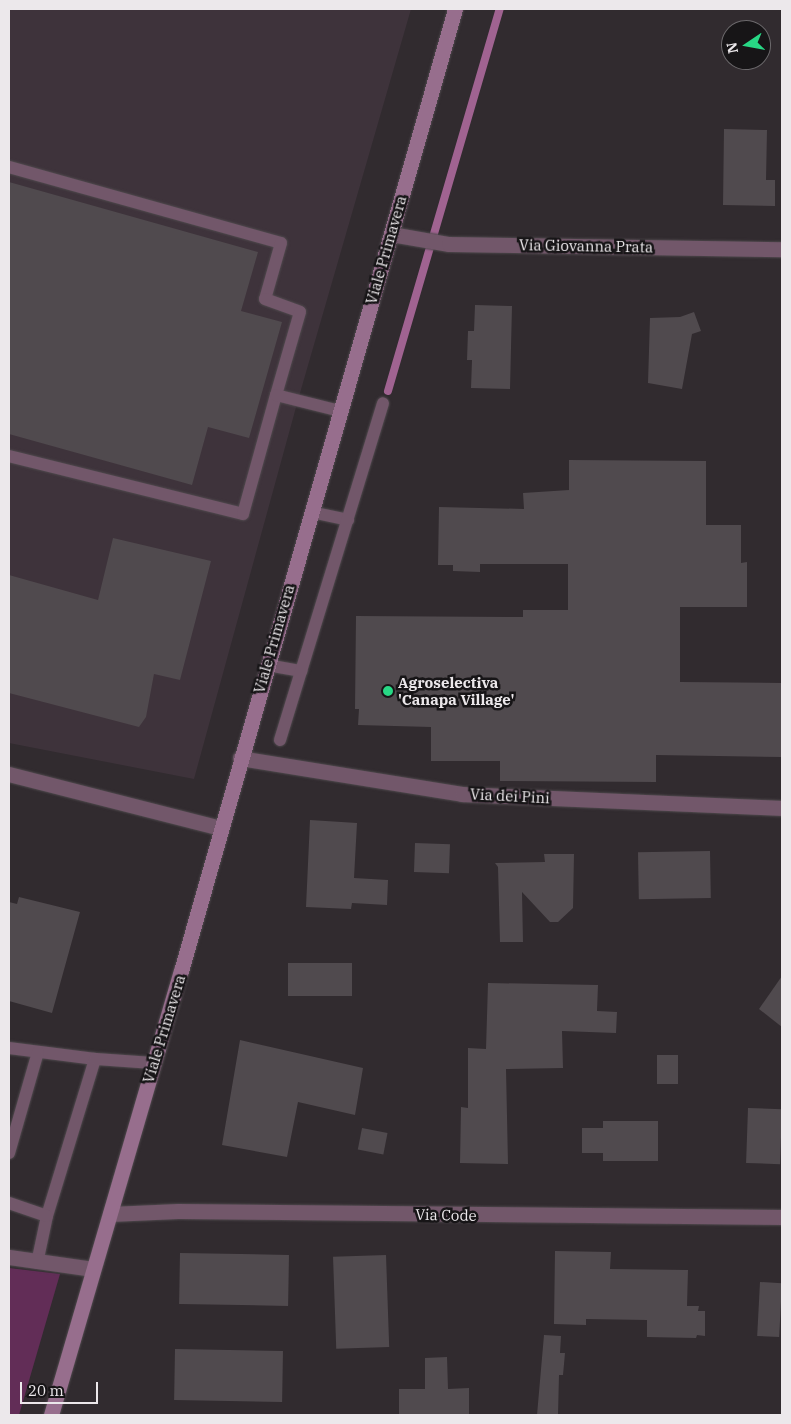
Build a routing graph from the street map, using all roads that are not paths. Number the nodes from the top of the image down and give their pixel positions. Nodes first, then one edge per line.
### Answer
1 (455, 9) edge
2 (9, 167) edge
3 (391, 234) junction
4 (782, 249) edge
5 (276, 396) junction
6 (383, 403) dead end
7 (340, 411) junction
8 (9, 456) edge
9 (311, 512) junction
10 (348, 520) junction
11 (267, 664) junction
12 (301, 671) junction
13 (280, 740) dead end
14 (240, 758) junction
15 (9, 774) edge
16 (782, 808) edge
17 (221, 828) junction
18 (9, 1048) edge
19 (38, 1052) junction
20 (95, 1059) junction
21 (154, 1063) junction
22 (9, 1153) edge
23 (9, 1204) edge
24 (110, 1214) junction
25 (47, 1216) junction
26 (782, 1217) edge
27 (9, 1256) edge
28 (36, 1263) junction
29 (93, 1270) junction
30 (51, 1415) edge

1 - 3 main road, Viale Primavera
2 - 5 lane
3 - 4 street, Via Giovanna Prata
3 - 7 main road, Viale Primavera
5 - 7 lane
5 - 8 lane
6 - 10 lane
7 - 9 main road, Viale Primavera
9 - 10 lane
9 - 11 main road, Viale Primavera
10 - 12 lane
11 - 12 lane
11 - 14 main road, Viale Primavera
12 - 13 lane
14 - 16 street, Via dei Pini
14 - 17 main road, Viale Primavera
15 - 17 street
17 - 21 main road, Viale Primavera
18 - 19 lane
19 - 20 lane
19 - 22 lane
20 - 21 lane
20 - 25 lane
21 - 24 main road, Viale Primavera
23 - 25 lane
24 - 26 street, Via Code
24 - 29 main road, Viale Primavera
25 - 28 lane
27 - 28 street
28 - 29 street
29 - 30 main road, Viale Primavera

